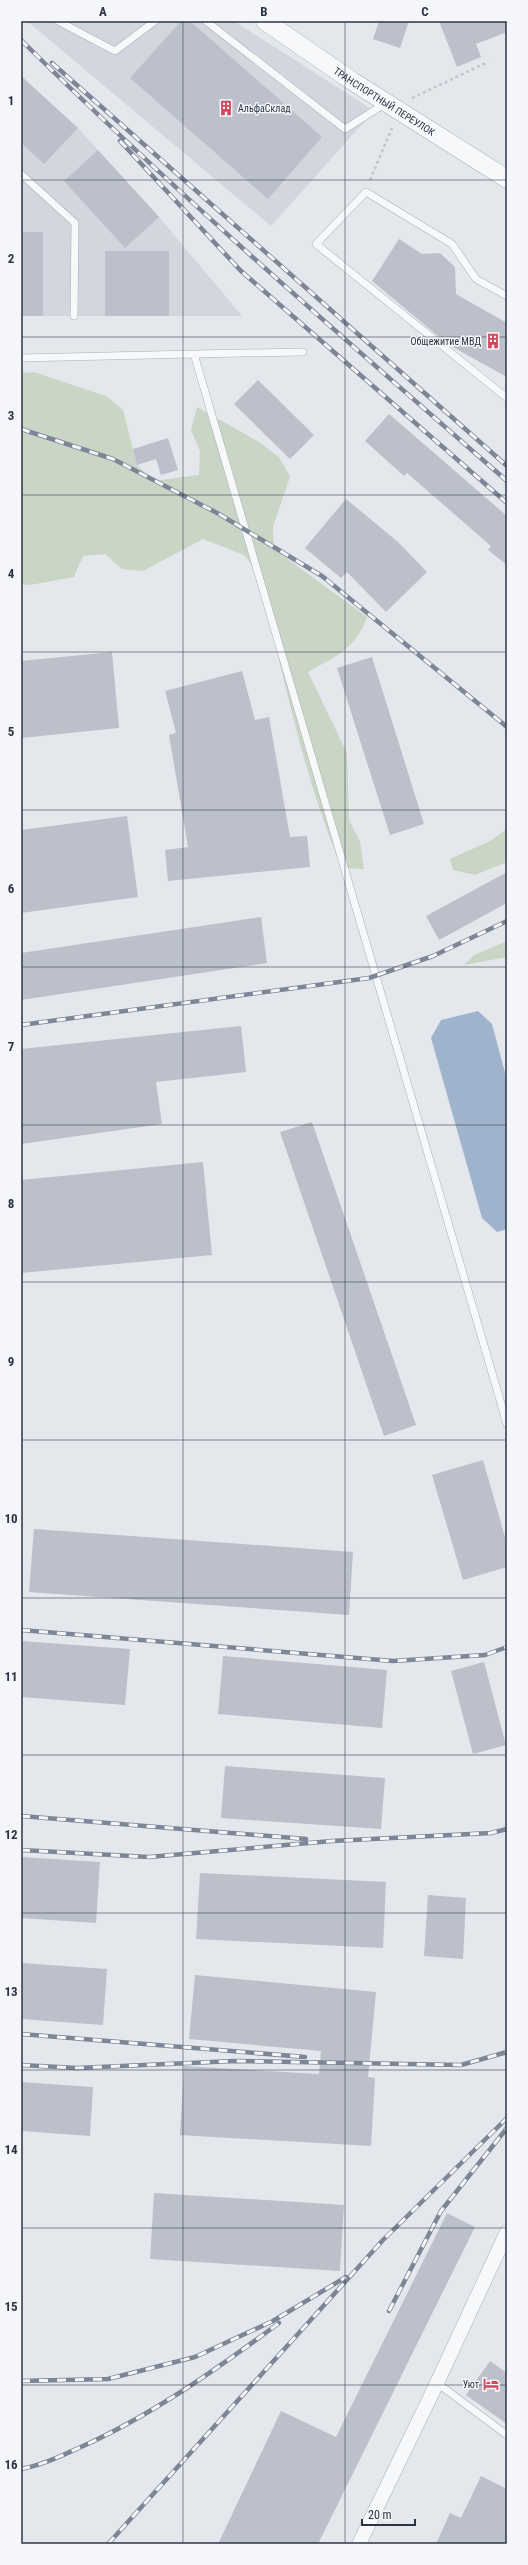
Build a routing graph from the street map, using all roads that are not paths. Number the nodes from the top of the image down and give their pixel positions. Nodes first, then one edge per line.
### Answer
1 (58, 21) edge
2 (155, 21) edge
3 (206, 21) edge
4 (290, 21) edge
5 (267, 22) edge
6 (298, 44) junction
7 (387, 103) junction
8 (21, 174) edge
9 (507, 178) edge
10 (507, 296) edge
11 (74, 316) dead end
12 (303, 352) dead end
13 (194, 354) junction
14 (21, 358) edge
15 (507, 398) edge
16 (507, 1424) edge
17 (507, 2232) edge
18 (503, 2249) edge
19 (437, 2383) junction
20 (507, 2435) edge
21 (359, 2544) edge

1 - 2 lane
3 - 7 lane
4 - 6 street
5 - 6 street, ТРАНСПОРТНЫЙ ПЕРЕУЛОК
6 - 7 street, ТРАНСПОРТНЫЙ ПЕРЕУЛОК
7 - 9 street, ТРАНСПОРТНЫЙ ПЕРЕУЛОК
8 - 11 lane
10 - 15 lane
12 - 13 lane
13 - 14 lane
13 - 16 lane
17 - 18 street
18 - 19 street
19 - 20 lane
19 - 21 street

